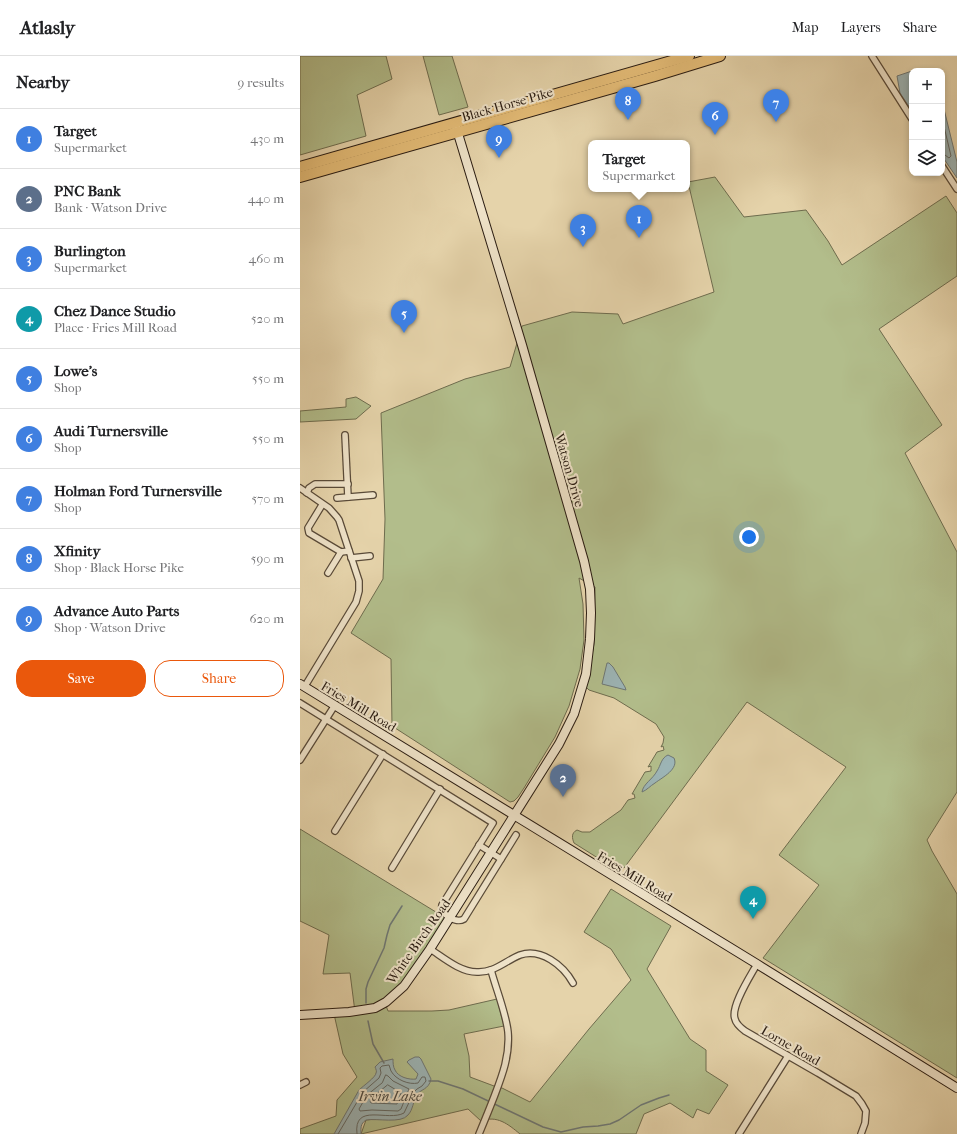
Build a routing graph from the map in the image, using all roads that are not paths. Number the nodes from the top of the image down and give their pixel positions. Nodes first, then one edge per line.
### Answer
1 (720, 56) edge
2 (872, 56) edge
3 (686, 57) edge
4 (656, 76) junction
5 (909, 114) edge
6 (456, 128) junction
7 (300, 167) edge
8 (945, 171) edge
9 (300, 177) edge
10 (957, 189) edge
11 (345, 435) dead end
12 (348, 484) junction
13 (300, 488) edge
14 (307, 493) junction
15 (373, 495) dead end
16 (348, 497) junction
17 (337, 498) dead end
18 (322, 505) junction
19 (349, 551) junction
20 (341, 552) junction
21 (370, 556) dead end
22 (351, 558) junction
23 (328, 572) dead end
24 (302, 685) edge
25 (300, 703) edge
26 (335, 705) junction
27 (326, 718) junction
28 (383, 754) junction
29 (300, 760) edge
30 (440, 789) junction
31 (514, 816) junction
32 (336, 832) dead end
33 (516, 836) dead end
34 (479, 845) junction
35 (491, 852) junction
36 (501, 859) junction
37 (392, 868) dead end
38 (450, 918) junction
39 (430, 949) junction
40 (757, 964) junction
41 (491, 970) junction
42 (573, 983) dead end
43 (300, 1015) edge
44 (788, 1056) junction
45 (306, 1082) dead end
46 (300, 1084) edge
47 (957, 1088) edge
48 (479, 1134) edge
49 (739, 1134) edge
50 (861, 1134) edge

1 - 4 highway, Black Horse Pike
2 - 5 street
3 - 4 highway
3 - 6 highway, Black Horse Pike
4 - 6 highway, Black Horse Pike
6 - 7 highway, Black Horse Pike
6 - 9 highway, Black Horse Pike
6 - 31 street, Watson Drive
8 - 10 street
11 - 12 street
12 - 14 street
12 - 16 street
13 - 14 street
14 - 18 street
15 - 16 street
16 - 17 street
18 - 19 street
18 - 20 street
19 - 20 street
19 - 22 street
20 - 23 street
21 - 22 street
22 - 24 street
24 - 26 street, Fries Mill Road
25 - 27 street
26 - 27 street
26 - 31 street, Fries Mill Road
27 - 28 street
27 - 29 street
28 - 30 street
28 - 32 street
30 - 34 street
30 - 37 street
31 - 35 street, White Birch Road
31 - 40 street, Fries Mill Road
33 - 36 street
34 - 35 street
34 - 38 street
35 - 36 street
35 - 38 street, White Birch Road
36 - 38 street
38 - 39 street, White Birch Road
39 - 41 street
39 - 43 street, White Birch Road
40 - 44 street, Lorne Road
40 - 47 street, Fries Mill Road
41 - 42 street
41 - 48 street
44 - 49 street
44 - 50 street, Lorne Road
45 - 46 street

